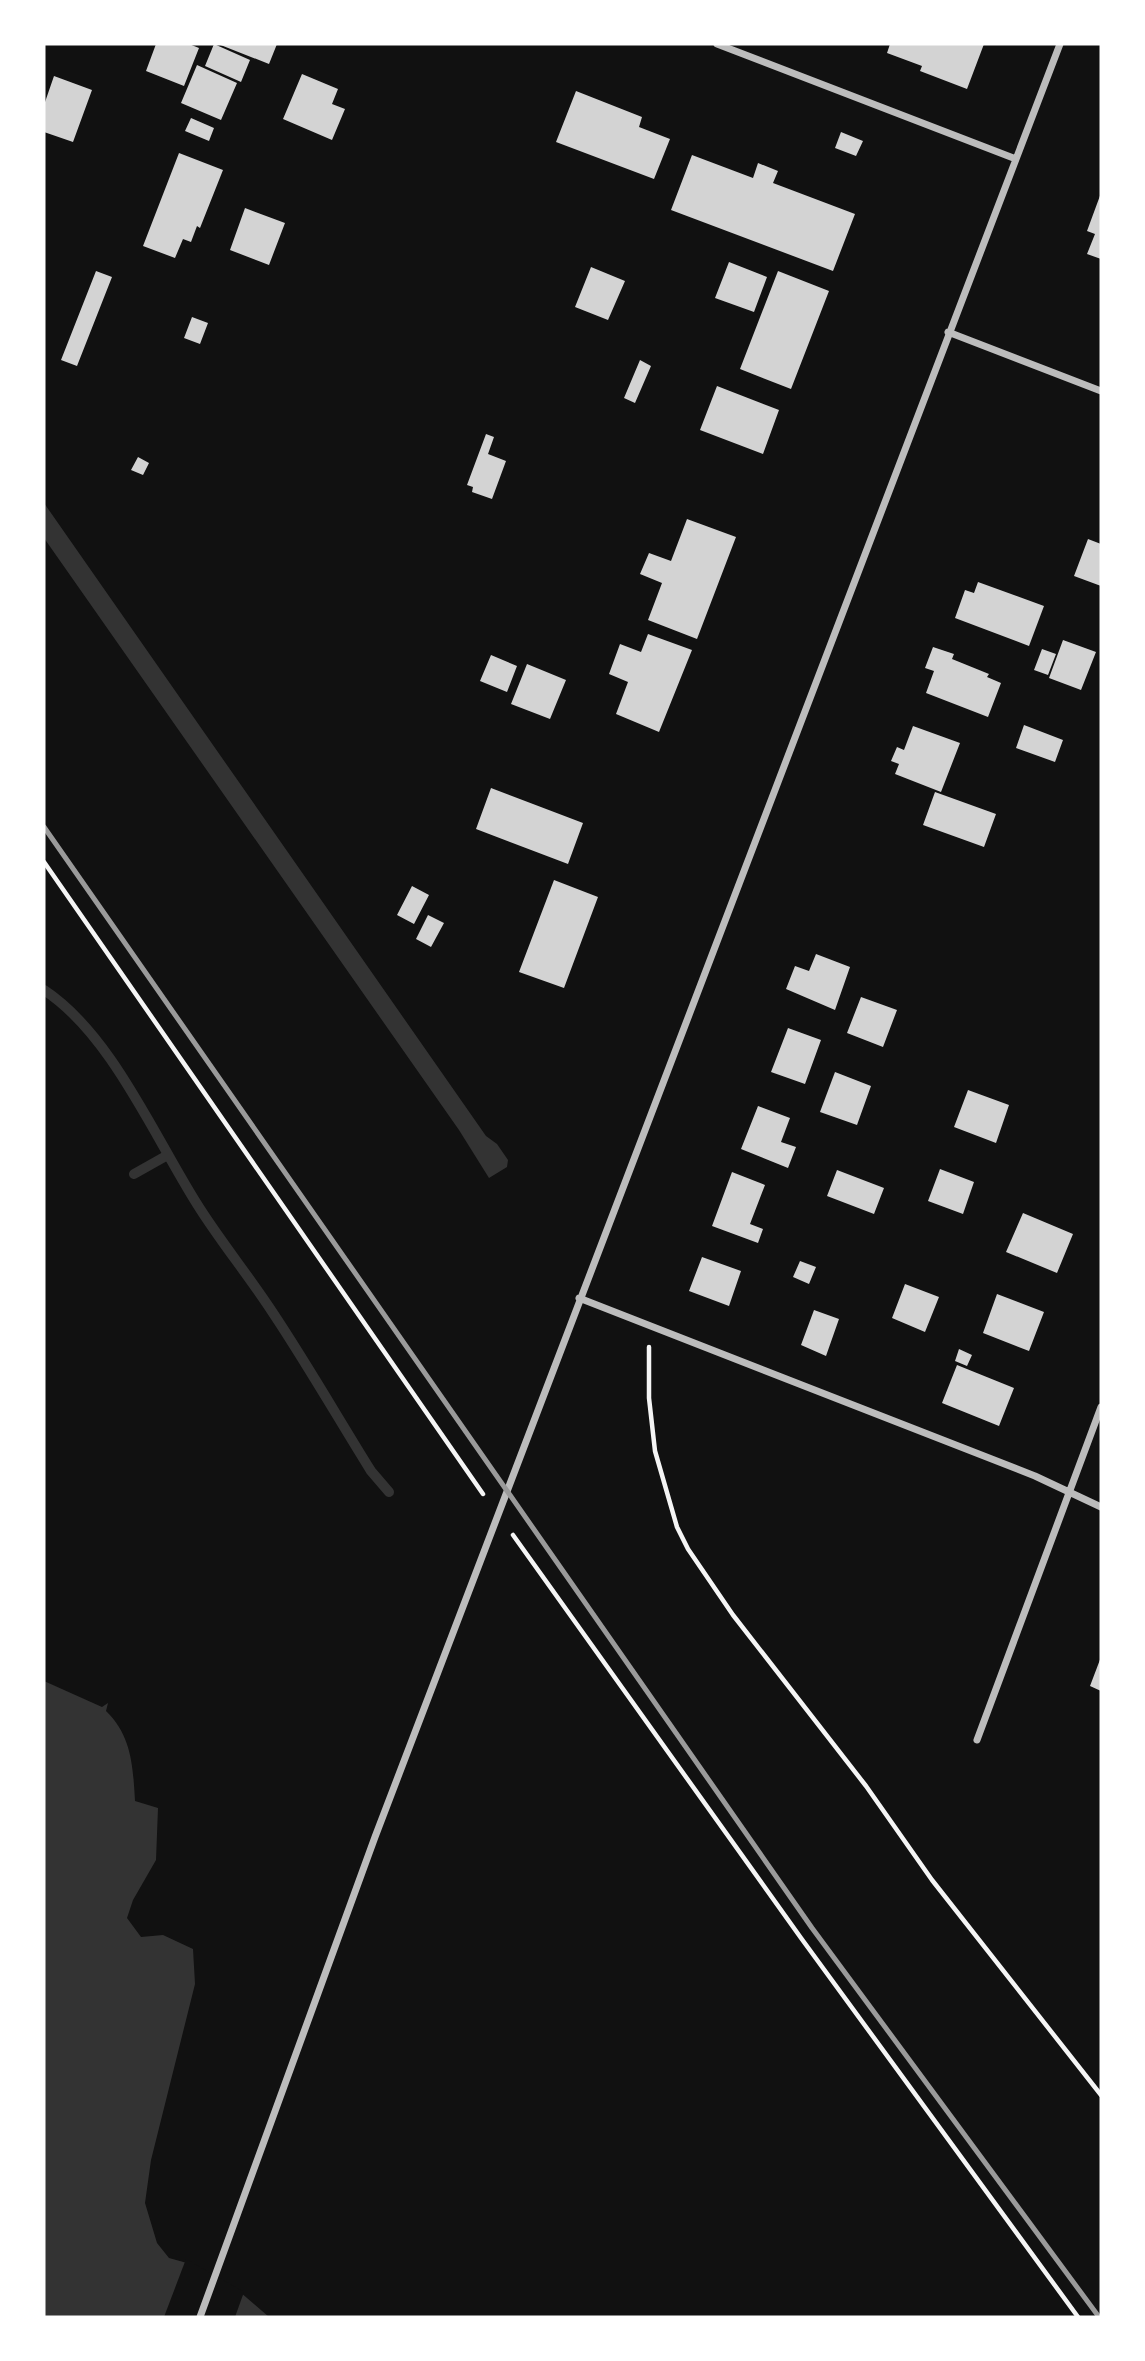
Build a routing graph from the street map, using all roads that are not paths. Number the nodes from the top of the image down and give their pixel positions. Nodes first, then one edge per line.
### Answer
1 (717, 44) edge
2 (1060, 44) edge
3 (1016, 159) junction
4 (948, 332) junction
5 (1101, 391) edge
6 (579, 1297) junction
7 (1101, 1407) edge
8 (1069, 1492) junction
9 (1101, 1507) edge
10 (977, 1740) dead end
11 (200, 2317) edge

1 - 3 street
2 - 3 street
3 - 4 street
4 - 5 street
4 - 6 street
6 - 8 street
6 - 11 street
7 - 8 street
8 - 9 street
8 - 10 street

